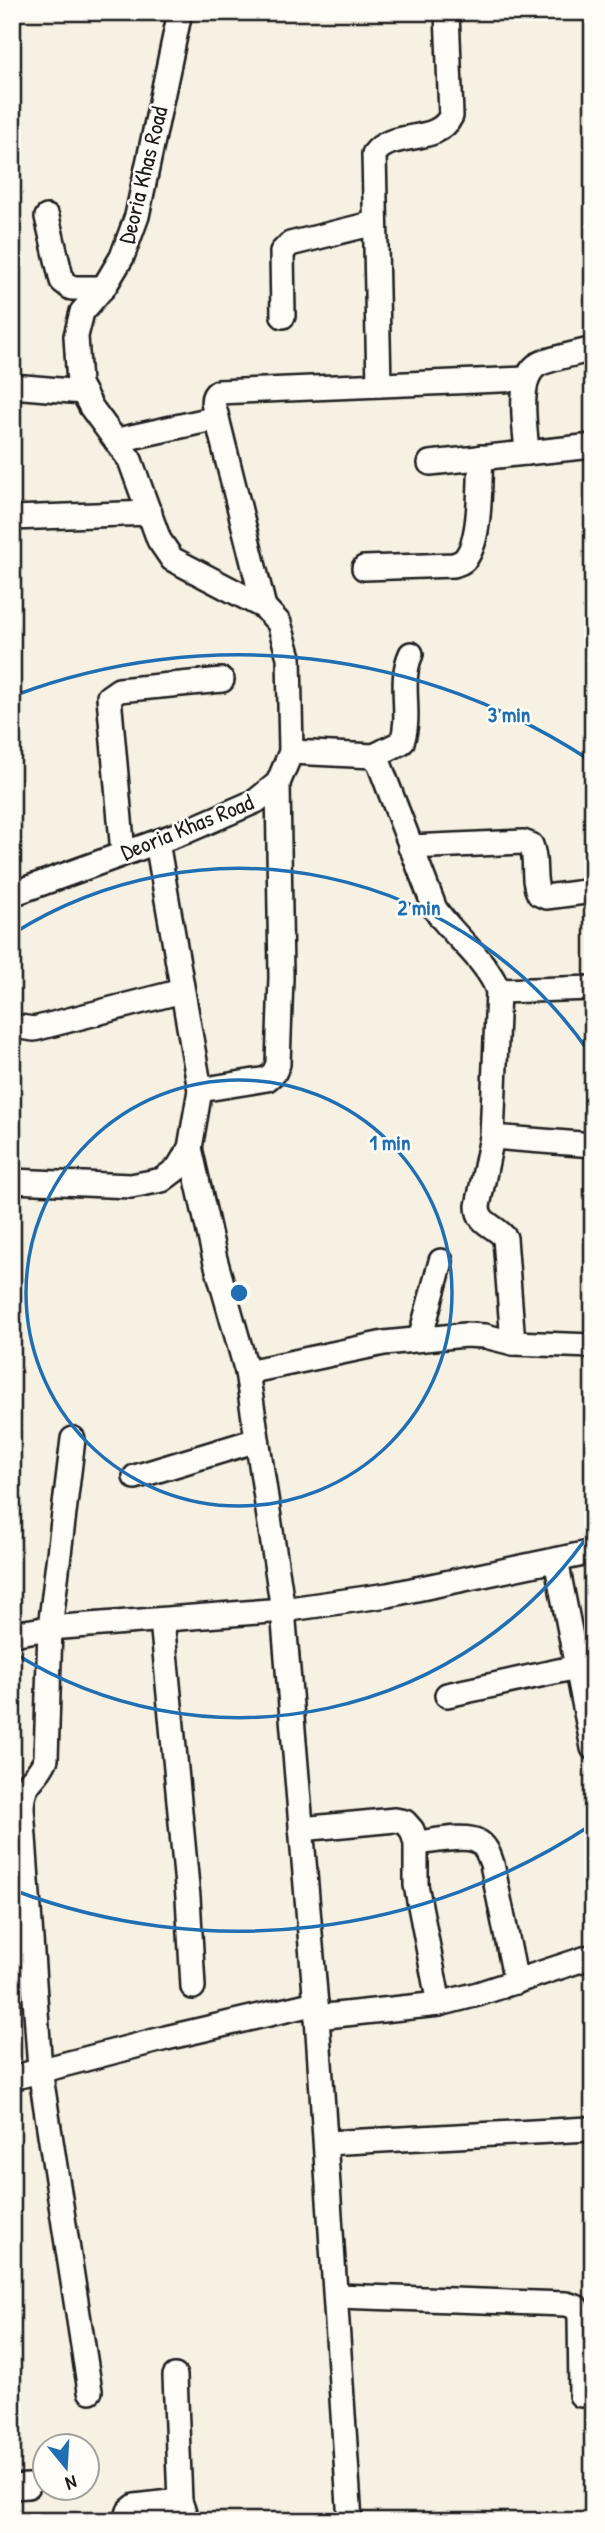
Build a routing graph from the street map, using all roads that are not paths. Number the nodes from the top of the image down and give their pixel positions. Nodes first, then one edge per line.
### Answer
1 (180, 12) edge
2 (447, 12) edge
3 (47, 217) dead end
4 (375, 223) junction
5 (103, 288) junction
6 (283, 316) dead end
7 (593, 349) edge
8 (526, 379) junction
9 (379, 385) junction
10 (12, 386) edge
11 (83, 392) junction
12 (217, 418) junction
13 (118, 440) junction
14 (593, 446) edge
15 (527, 453) junction
16 (481, 457) junction
17 (430, 463) dead end
18 (150, 513) junction
19 (12, 518) edge
20 (364, 568) dead end
21 (264, 607) junction
22 (411, 654) dead end
23 (222, 680) dead end
24 (291, 752) junction
25 (374, 756) junction
26 (278, 783) junction
27 (157, 842) junction
28 (410, 847) junction
29 (123, 853) junction
30 (593, 891) edge
31 (12, 894) edge
32 (593, 988) edge
33 (182, 991) junction
34 (498, 991) junction
35 (12, 1026) edge
36 (200, 1090) junction
37 (492, 1137) junction
38 (593, 1145) edge
39 (190, 1148) junction
40 (12, 1181) edge
41 (441, 1261) dead end
42 (419, 1339) junction
43 (513, 1343) junction
44 (593, 1346) edge
45 (247, 1373) junction
46 (73, 1439) dead end
47 (257, 1440) junction
48 (135, 1477) dead end
49 (593, 1552) edge
50 (556, 1560) junction
51 (283, 1609) junction
52 (162, 1620) junction
53 (50, 1628) junction
54 (12, 1634) edge
55 (577, 1667) junction
56 (447, 1695) dead end
57 (593, 1748) edge
58 (301, 1829) junction
59 (416, 1843) junction
60 (593, 1956) edge
61 (516, 1982) junction
62 (193, 1987) dead end
63 (439, 2004) junction
64 (317, 2010) junction
65 (40, 2070) junction
66 (12, 2078) edge
67 (589, 2129) dead end
68 (326, 2143) junction
69 (337, 2296) junction
70 (175, 2376) dead end
71 (90, 2391) dead end
72 (581, 2395) dead end
73 (184, 2511) edge
74 (126, 2521) edge
75 (350, 2521) edge

1 - 5 street, Deoria Khas Road
2 - 4 street
3 - 5 street
4 - 6 street
4 - 9 street
5 - 11 street, Deoria Khas Road
7 - 8 street
8 - 9 street
8 - 15 street
9 - 12 street
10 - 11 street
11 - 13 street, Deoria Khas Road
12 - 13 street
12 - 21 street
13 - 18 street, Deoria Khas Road
14 - 15 street
15 - 16 street
16 - 17 street
16 - 20 street
18 - 19 street
18 - 21 street, Deoria Khas Road
21 - 24 street, Deoria Khas Road
22 - 25 street
23 - 29 street
24 - 25 street
24 - 26 street, Deoria Khas Road
25 - 28 street
26 - 27 street, Deoria Khas Road
26 - 36 street
27 - 29 street, Deoria Khas Road
27 - 33 street
28 - 30 street
28 - 34 street
29 - 31 street, Deoria Khas Road
32 - 34 street
33 - 35 street
33 - 36 street
34 - 37 street
36 - 39 street
37 - 38 street
37 - 43 street
39 - 40 street
39 - 45 street
41 - 42 street
42 - 43 street
42 - 45 street
43 - 44 street
45 - 47 street
46 - 53 street
47 - 48 street
47 - 51 street
49 - 50 street
50 - 51 street
50 - 55 street
51 - 52 street
51 - 58 street
52 - 53 street
52 - 62 street
53 - 54 street
53 - 65 street
55 - 56 street
55 - 57 street
58 - 59 street
58 - 64 street
59 - 61 street
59 - 63 street
60 - 61 street
61 - 63 street
63 - 64 street
64 - 65 street
64 - 68 street
65 - 66 street
65 - 71 street
67 - 68 street
68 - 69 street
69 - 72 street
69 - 75 street
70 - 73 street
73 - 74 street

